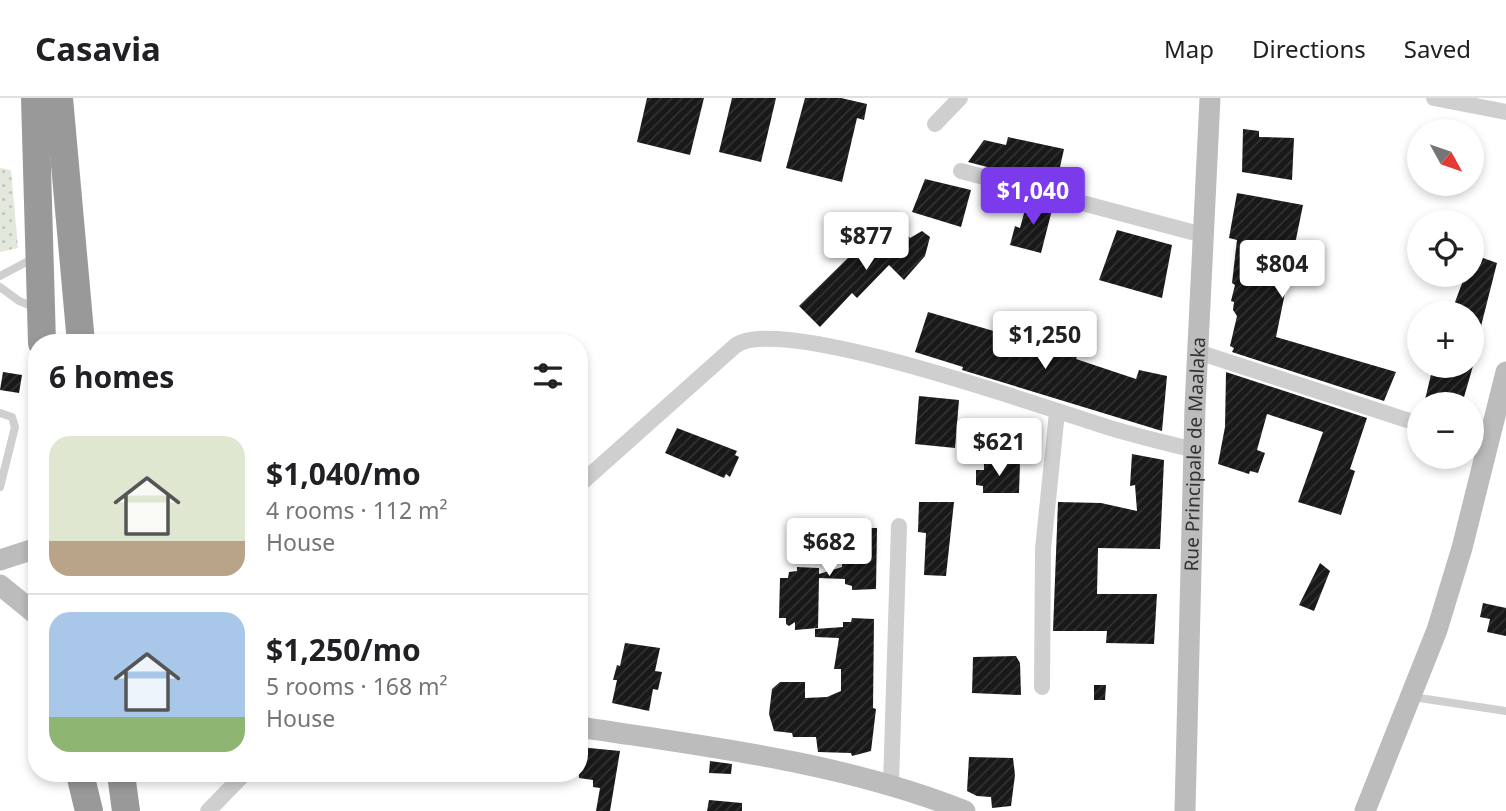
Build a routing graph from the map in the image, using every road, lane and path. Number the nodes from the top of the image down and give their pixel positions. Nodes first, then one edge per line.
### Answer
1 (35, 98) edge
2 (59, 98) edge
3 (960, 98) edge
4 (1210, 98) edge
5 (1434, 98) edge
6 (1506, 112) edge
7 (935, 124) dead end
8 (961, 172) dead end
9 (1203, 235) junction
10 (40, 256) junction
11 (0, 275) edge
12 (0, 287) edge
13 (42, 310) junction
14 (42, 334) edge
15 (80, 334) edge
16 (1198, 352) junction
17 (1506, 372) edge
18 (1057, 412) junction
19 (0, 413) edge
20 (1407, 420) edge
21 (1484, 433) edge
22 (1194, 450) junction
23 (1475, 469) edge
24 (588, 477) edge
25 (0, 487) edge
26 (899, 526) dead end
27 (28, 551) edge
28 (0, 560) edge
29 (0, 585) edge
30 (28, 608) edge
31 (1042, 687) dead end
32 (1410, 696) junction
33 (1506, 711) edge
34 (588, 728) edge
35 (82, 782) edge
36 (122, 782) edge
37 (236, 782) edge
38 (891, 784) junction
39 (89, 811) edge
40 (126, 811) edge
41 (208, 811) edge
42 (965, 811) edge
43 (1185, 811) edge
44 (1365, 811) edge

1 - 10 highway
2 - 15 highway
3 - 7 street
4 - 9 street, Rue Principale de Maalaka
5 - 6 street
8 - 9 street
9 - 16 street, Rue Principale de Maalaka
10 - 11 lane
10 - 13 highway
12 - 13 lane
13 - 14 highway
16 - 20 street
16 - 22 street, Rue Principale de Maalaka
17 - 21 street
18 - 22 street
18 - 24 street
18 - 31 street
19 - 25 lane
22 - 43 street, Rue Principale de Maalaka
23 - 32 street
26 - 38 street
27 - 28 street
29 - 30 street
32 - 33 lane
32 - 44 street
34 - 38 street
35 - 39 highway
36 - 40 highway
37 - 41 street
38 - 42 street

